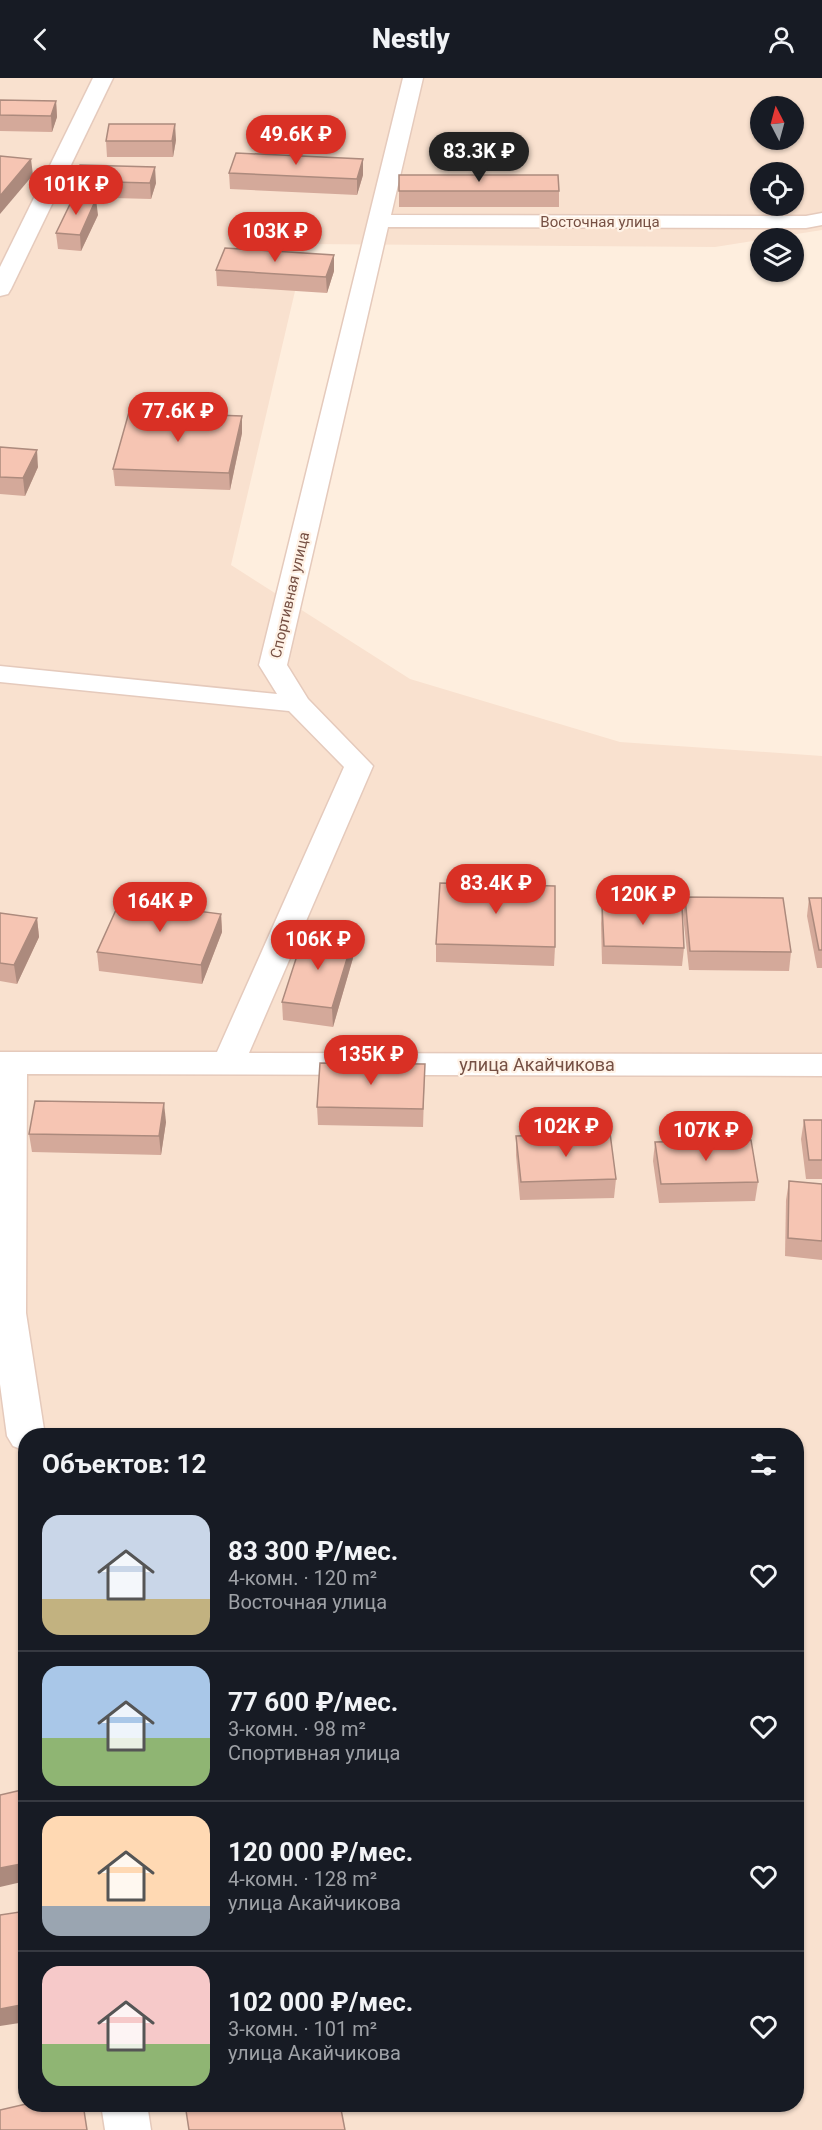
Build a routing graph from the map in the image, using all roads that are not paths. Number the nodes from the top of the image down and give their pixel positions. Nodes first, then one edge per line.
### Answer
1 (103, 78) edge
2 (413, 78) edge
3 (822, 219) edge
4 (379, 221) junction
5 (0, 289) edge
6 (0, 674) edge
7 (297, 704) junction
8 (5, 1063) edge
9 (228, 1063) junction
10 (822, 1065) edge
11 (25, 1428) edge
12 (125, 2112) edge
13 (128, 2130) edge

1 - 5 street
2 - 4 street, Спортивная улица
3 - 4 street, Восточная улица
4 - 7 street, Спортивная улица
6 - 7 street
7 - 9 street, Спортивная улица
8 - 9 street, улица Акайчикова
8 - 11 street
9 - 10 street, улица Акайчикова
12 - 13 street

